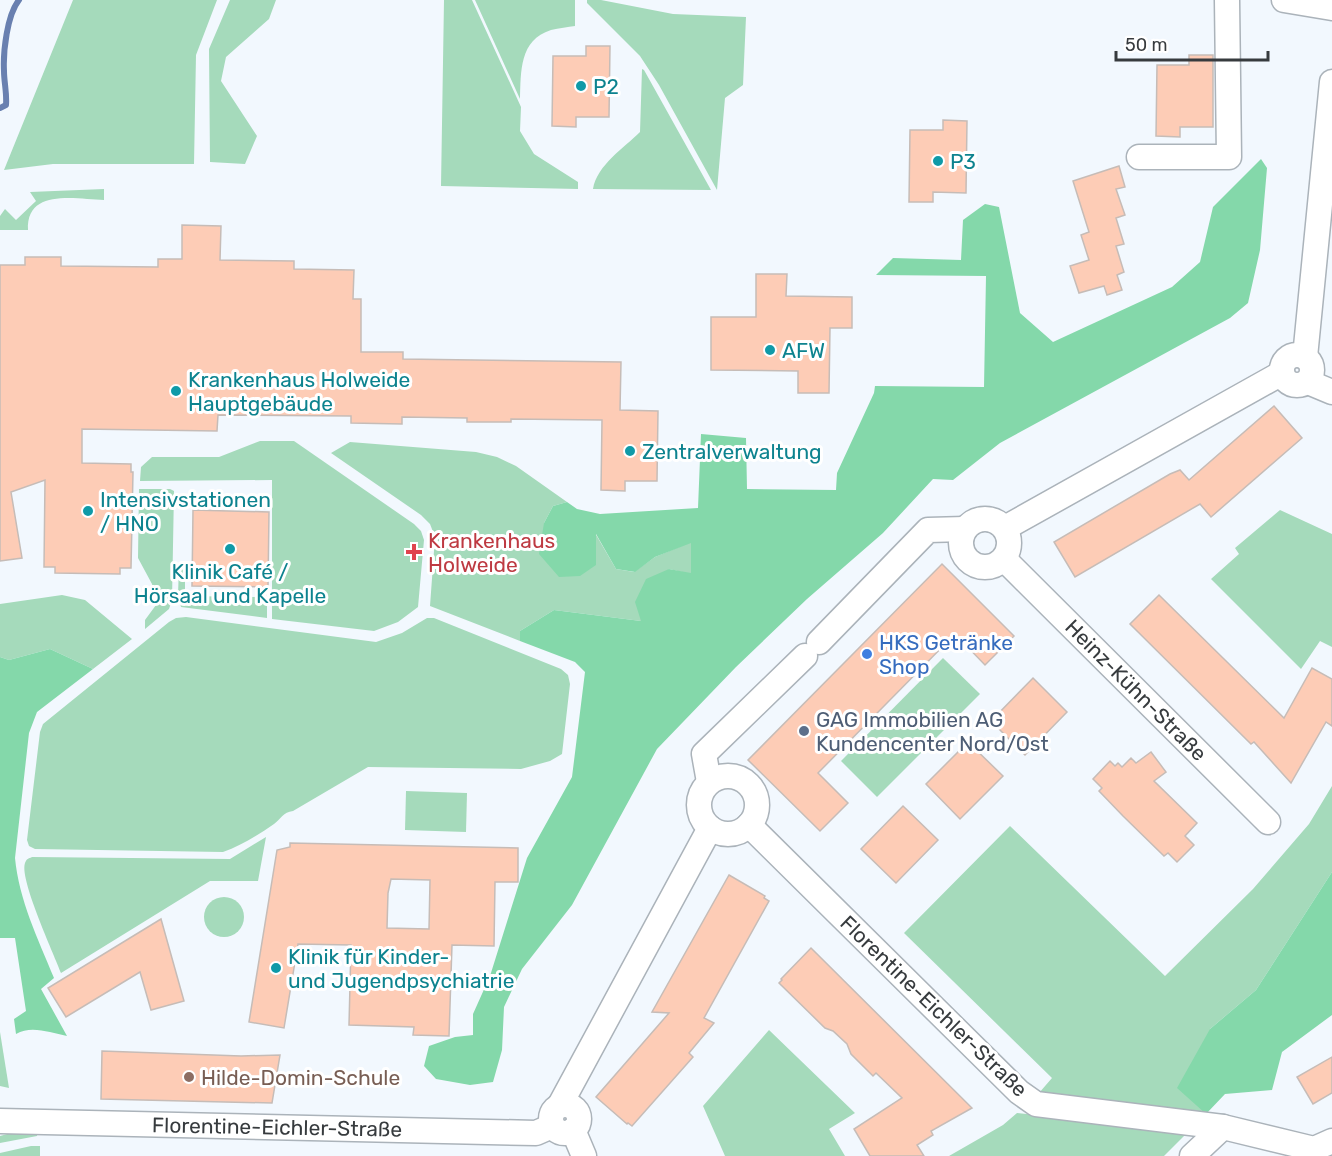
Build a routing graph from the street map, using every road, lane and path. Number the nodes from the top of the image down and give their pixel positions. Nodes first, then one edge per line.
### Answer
1 (1227, 0) edge
2 (1284, 0) edge
3 (1332, 8) edge
4 (1332, 82) edge
5 (1139, 157) dead end
6 (1305, 357) junction
7 (1282, 373) junction
8 (1308, 382) junction
9 (1332, 392) edge
10 (1005, 528) junction
11 (964, 529) junction
12 (1004, 559) junction
13 (709, 782) junction
14 (1268, 822) dead end
15 (749, 825) junction
16 (710, 828) junction
17 (562, 1120) junction
18 (8, 1121) edge
19 (1222, 1127) junction
20 (1332, 1141) edge
21 (584, 1156) edge
22 (1192, 1156) edge

1 - 5 street
2 - 3 street
4 - 6 street
6 - 7 street
6 - 8 street
7 - 8 street
7 - 10 street
8 - 9 street
10 - 11 street
10 - 12 street
11 - 12 street
11 - 13 street
12 - 14 street, Heinz-Kühn-Straße
13 - 15 street
13 - 16 street
15 - 16 street
15 - 19 street, Florentine-Eichler-Straße
16 - 17 street
17 - 18 street, Florentine-Eichler-Straße
17 - 21 street
19 - 20 street, Florentine-Eichler-Straße
19 - 22 street

